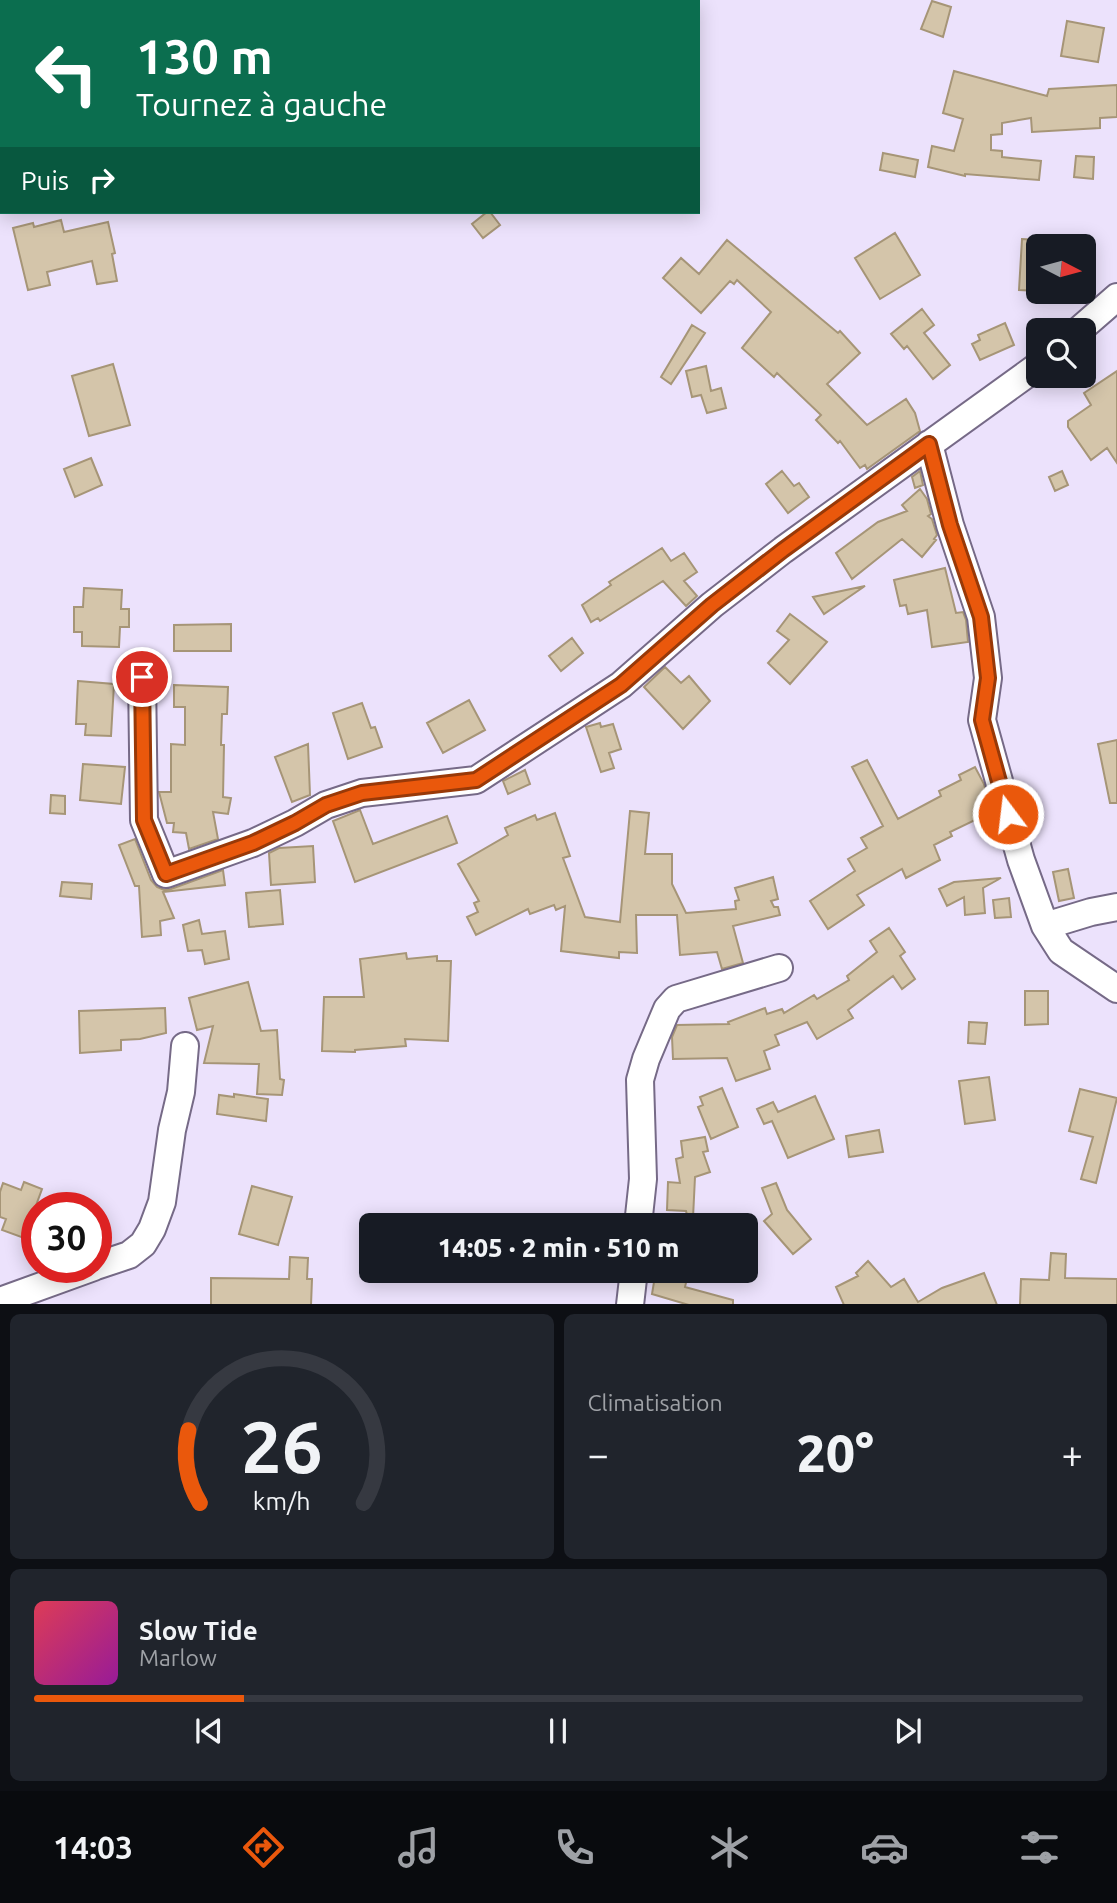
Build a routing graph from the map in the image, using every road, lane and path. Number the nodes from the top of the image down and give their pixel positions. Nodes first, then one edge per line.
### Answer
1 (1117, 297) edge
2 (1093, 318) edge
3 (1026, 375) edge
4 (929, 444) junction
5 (142, 677) dead end
6 (1117, 907) edge
7 (1045, 926) junction
8 (779, 968) dead end
9 (1117, 989) edge
10 (185, 1046) dead end
11 (639, 1213) edge
12 (112, 1261) edge
13 (35, 1283) edge
14 (632, 1283) edge
15 (2, 1292) edge
16 (630, 1304) edge

1 - 2 street
3 - 4 street
4 - 5 street
4 - 7 street
6 - 7 street
7 - 9 street
8 - 11 street
10 - 12 street
13 - 15 street
14 - 16 street

